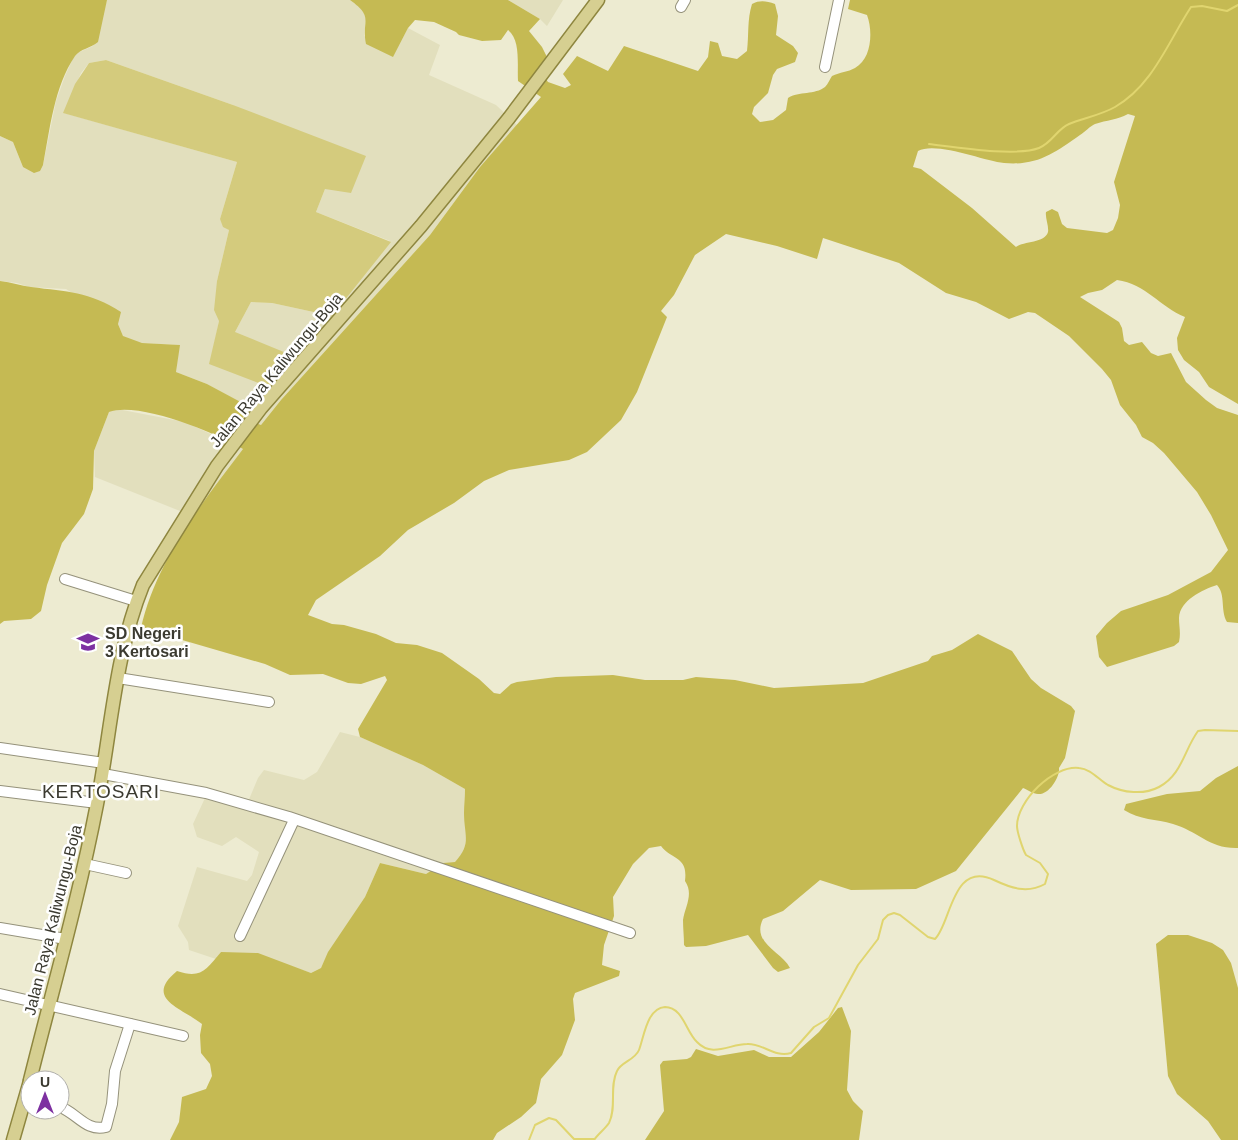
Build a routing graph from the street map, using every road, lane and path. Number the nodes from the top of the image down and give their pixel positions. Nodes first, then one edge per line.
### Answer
1 (598, 0) edge
2 (839, 0) edge
3 (825, 67) dead end
4 (65, 579) dead end
5 (136, 601) junction
6 (118, 678) junction
7 (269, 702) dead end
8 (0, 748) edge
9 (103, 769) junction
10 (0, 791) edge
11 (97, 803) junction
12 (294, 820) junction
13 (85, 864) junction
14 (126, 873) dead end
15 (0, 928) edge
16 (630, 933) dead end
17 (240, 936) dead end
18 (66, 939) junction
19 (0, 994) edge
20 (49, 1004) junction
21 (130, 1024) junction
22 (183, 1036) dead end
23 (32, 1070) edge
24 (70, 1111) edge
25 (20, 1120) edge
26 (13, 1140) edge

1 - 5 main road, Jalan Raya Kaliwungu-Boja
2 - 3 street
4 - 5 street
5 - 6 main road, Jalan Raya Kaliwungu-Boja
6 - 7 street
6 - 9 main road, Jalan Raya Kaliwungu-Boja
8 - 9 street
9 - 11 main road, Jalan Raya Kaliwungu-Boja
9 - 12 street
10 - 11 street
11 - 13 main road, Jalan Raya Kaliwungu-Boja
12 - 16 street
12 - 17 street
13 - 14 street
13 - 18 main road, Jalan Raya Kaliwungu-Boja
15 - 18 street
18 - 20 main road, Jalan Raya Kaliwungu-Boja
19 - 20 street
20 - 21 street
20 - 23 main road, Jalan Raya Kaliwungu-Boja
21 - 22 street
21 - 24 street
25 - 26 main road, Jalan Raya Kaliwungu-Boja

